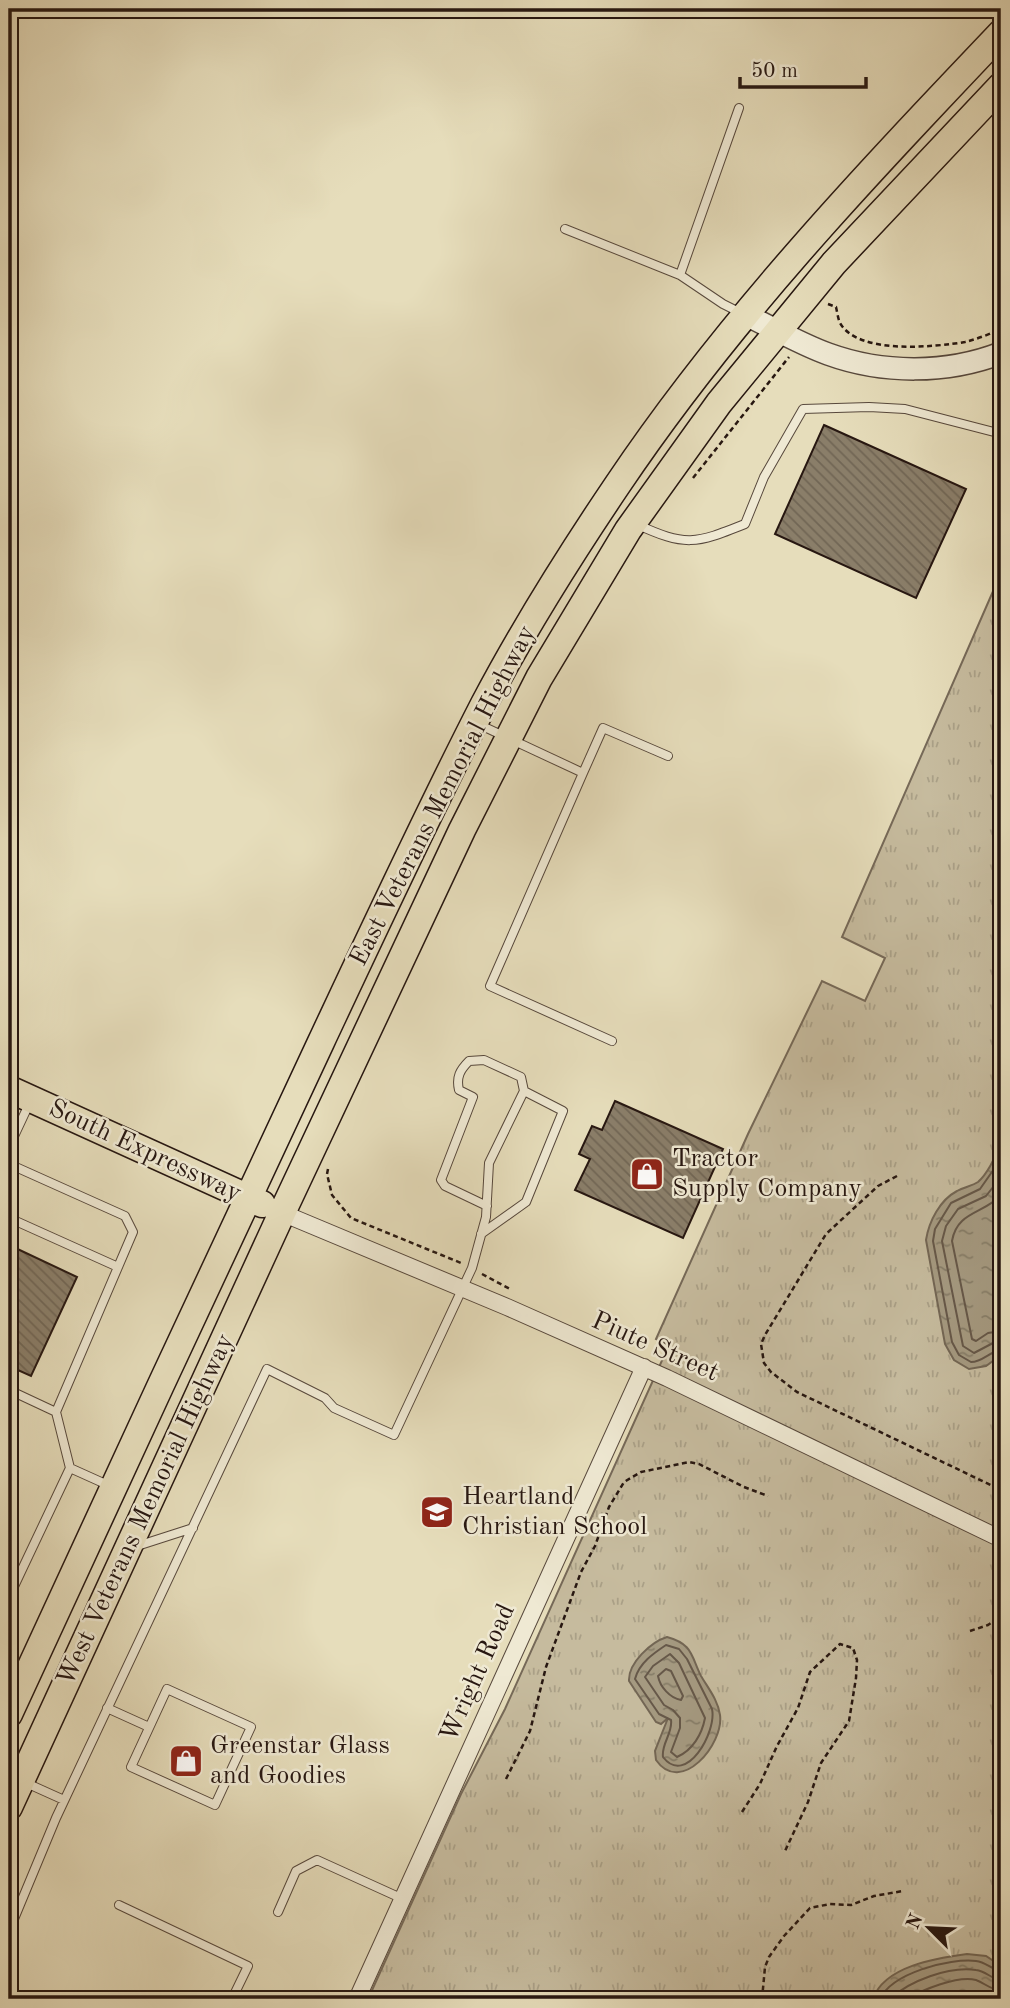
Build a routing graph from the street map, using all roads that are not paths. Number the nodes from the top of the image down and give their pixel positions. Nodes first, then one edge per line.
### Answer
1 (1001, 33) edge
2 (1001, 86) edge
3 (739, 108) dead end
4 (565, 229) dead end
5 (680, 275) junction
6 (746, 315) junction
7 (778, 331) junction
8 (1001, 353) edge
9 (1001, 425) edge
10 (634, 523) junction
11 (475, 723) junction
12 (507, 739) junction
13 (667, 757) dead end
14 (583, 773) junction
15 (611, 1041) dead end
16 (524, 1091) junction
17 (20, 1094) edge
18 (9, 1147) edge
19 (9, 1164) edge
20 (247, 1198) junction
21 (487, 1206) junction
22 (282, 1213) junction
23 (9, 1219) edge
24 (481, 1234) junction
25 (118, 1267) junction
26 (462, 1289) junction
27 (644, 1367) junction
28 (9, 1390) edge
29 (57, 1412) junction
30 (70, 1468) junction
31 (114, 1488) junction
32 (192, 1528) junction
33 (1001, 1539) edge
34 (128, 1549) junction
35 (9, 1597) edge
36 (107, 1708) junction
37 (9, 1714) edge
38 (149, 1727) junction
39 (15, 1778) edge
40 (64, 1800) junction
41 (9, 1807) edge
42 (403, 1899) junction
43 (119, 1906) dead end
44 (278, 1912) dead end
45 (9, 1931) edge
46 (232, 1999) edge
47 (357, 1999) edge

1 - 6 main road, East Veterans Memorial Highway
2 - 7 main road, East Veterans Memorial Highway
3 - 5 lane
4 - 5 lane
5 - 6 lane
6 - 7 street
6 - 11 main road, East Veterans Memorial Highway
7 - 8 street
7 - 10 main road, East Veterans Memorial Highway
9 - 10 lane
10 - 12 main road, East Veterans Memorial Highway
11 - 12 lane
11 - 20 main road, East Veterans Memorial Highway
12 - 14 lane
12 - 22 main road, East Veterans Memorial Highway
13 - 14 lane
14 - 15 lane
16 - 21 lane
16 - 21 lane
16 - 24 lane
17 - 18 lane
17 - 20 main road, South Expressway
19 - 25 lane
20 - 22 main road, South Expressway
20 - 31 main road, West Veterans Memorial Highway
21 - 24 lane
22 - 26 street, Piute Street
22 - 34 main road, West Veterans Memorial Highway
23 - 25 lane
24 - 26 lane
25 - 29 lane
26 - 27 street, Piute Street
26 - 32 lane
27 - 33 street, Piute Street
27 - 42 street, Wright Road
28 - 29 lane
29 - 30 lane
30 - 31 lane
30 - 35 lane
31 - 37 main road, West Veterans Memorial Highway
32 - 34 lane
32 - 36 lane
34 - 39 main road, West Veterans Memorial Highway
36 - 38 lane
36 - 40 lane
38 - 38 lane
39 - 40 lane
39 - 41 main road, West Veterans Memorial Highway
40 - 45 lane
42 - 44 lane
42 - 47 street, Wright Road
43 - 46 lane

